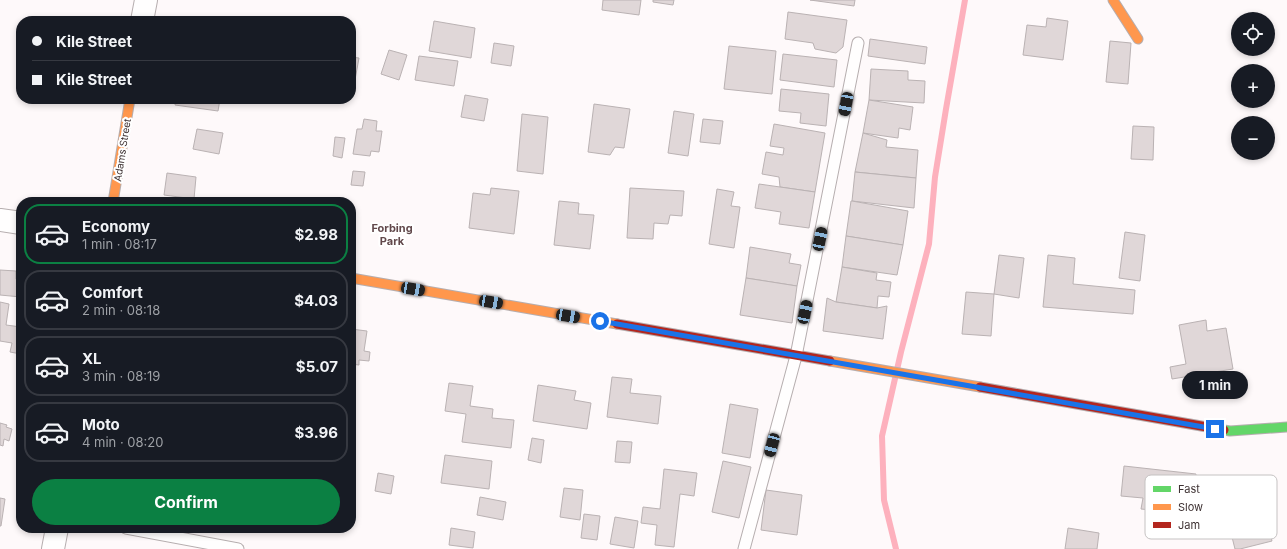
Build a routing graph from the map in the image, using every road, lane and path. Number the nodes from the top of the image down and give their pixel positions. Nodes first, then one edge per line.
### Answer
1 (146, 0) edge
2 (1113, 0) edge
3 (143, 16) edge
4 (1138, 39) dead end
5 (858, 43) dead end
6 (129, 104) edge
7 (114, 197) edge
8 (0, 220) edge
9 (16, 222) edge
10 (356, 279) edge
11 (796, 356) junction
12 (1287, 427) edge
13 (56, 533) edge
14 (153, 533) edge
15 (53, 549) edge
16 (238, 549) edge
17 (744, 549) edge

1 - 3 street
2 - 4 street
5 - 11 lane
6 - 7 street, Adams Street
8 - 9 street
10 - 11 street
11 - 12 street
11 - 17 lane
13 - 15 street
14 - 16 lane

